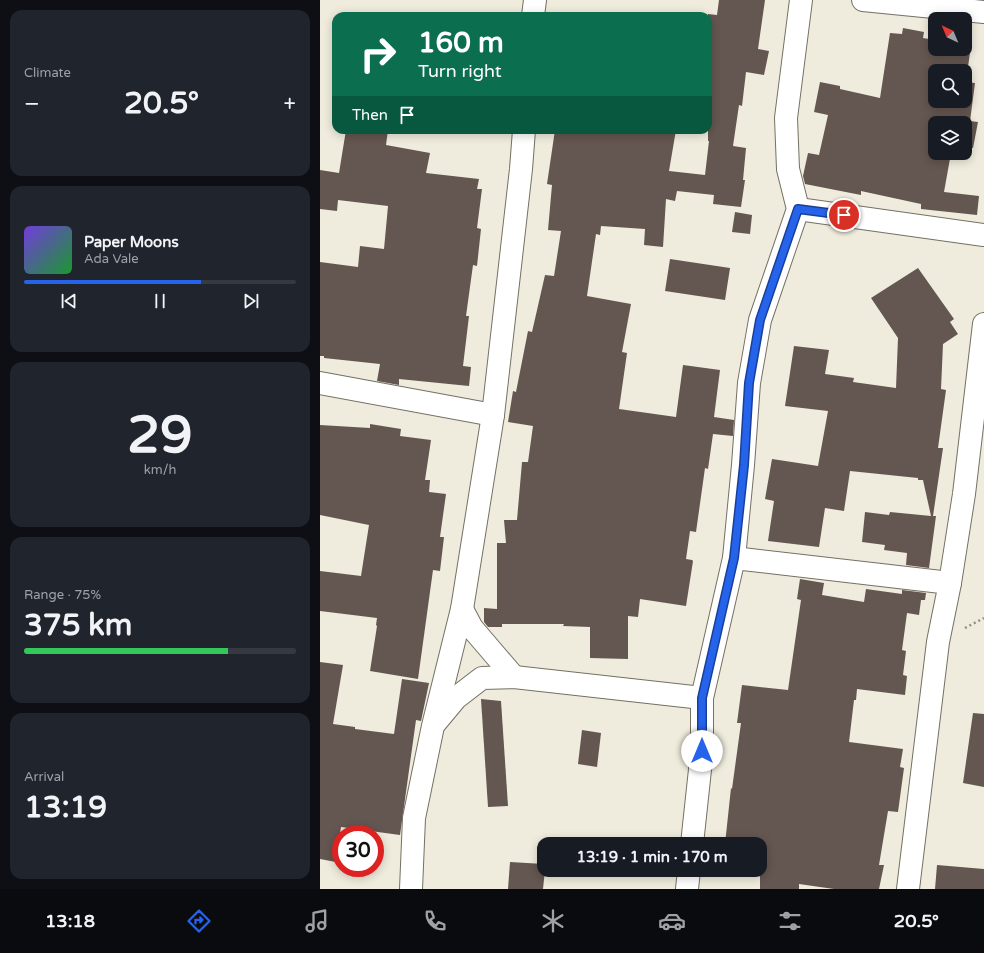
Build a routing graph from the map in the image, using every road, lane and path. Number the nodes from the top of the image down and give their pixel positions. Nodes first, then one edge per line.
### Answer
1 (535, 0) edge
2 (801, 0) edge
3 (863, 0) edge
4 (534, 12) edge
5 (984, 12) edge
6 (524, 134) edge
7 (798, 209) junction
8 (984, 235) edge
9 (984, 324) edge
10 (320, 383) edge
11 (493, 415) junction
12 (734, 558) junction
13 (950, 583) junction
14 (462, 609) junction
15 (514, 677) junction
16 (702, 698) junction
17 (433, 726) junction
18 (693, 837) edge
19 (688, 877) edge
20 (411, 889) edge
21 (687, 889) edge
22 (908, 889) edge

1 - 4 street
2 - 7 street
3 - 5 street
6 - 11 street
7 - 8 street
7 - 12 street
9 - 13 street
10 - 11 street
11 - 14 street
12 - 13 street
12 - 16 street
13 - 22 street
14 - 15 street
14 - 17 street
15 - 16 street
15 - 17 street
16 - 18 street
17 - 20 street
19 - 21 street

